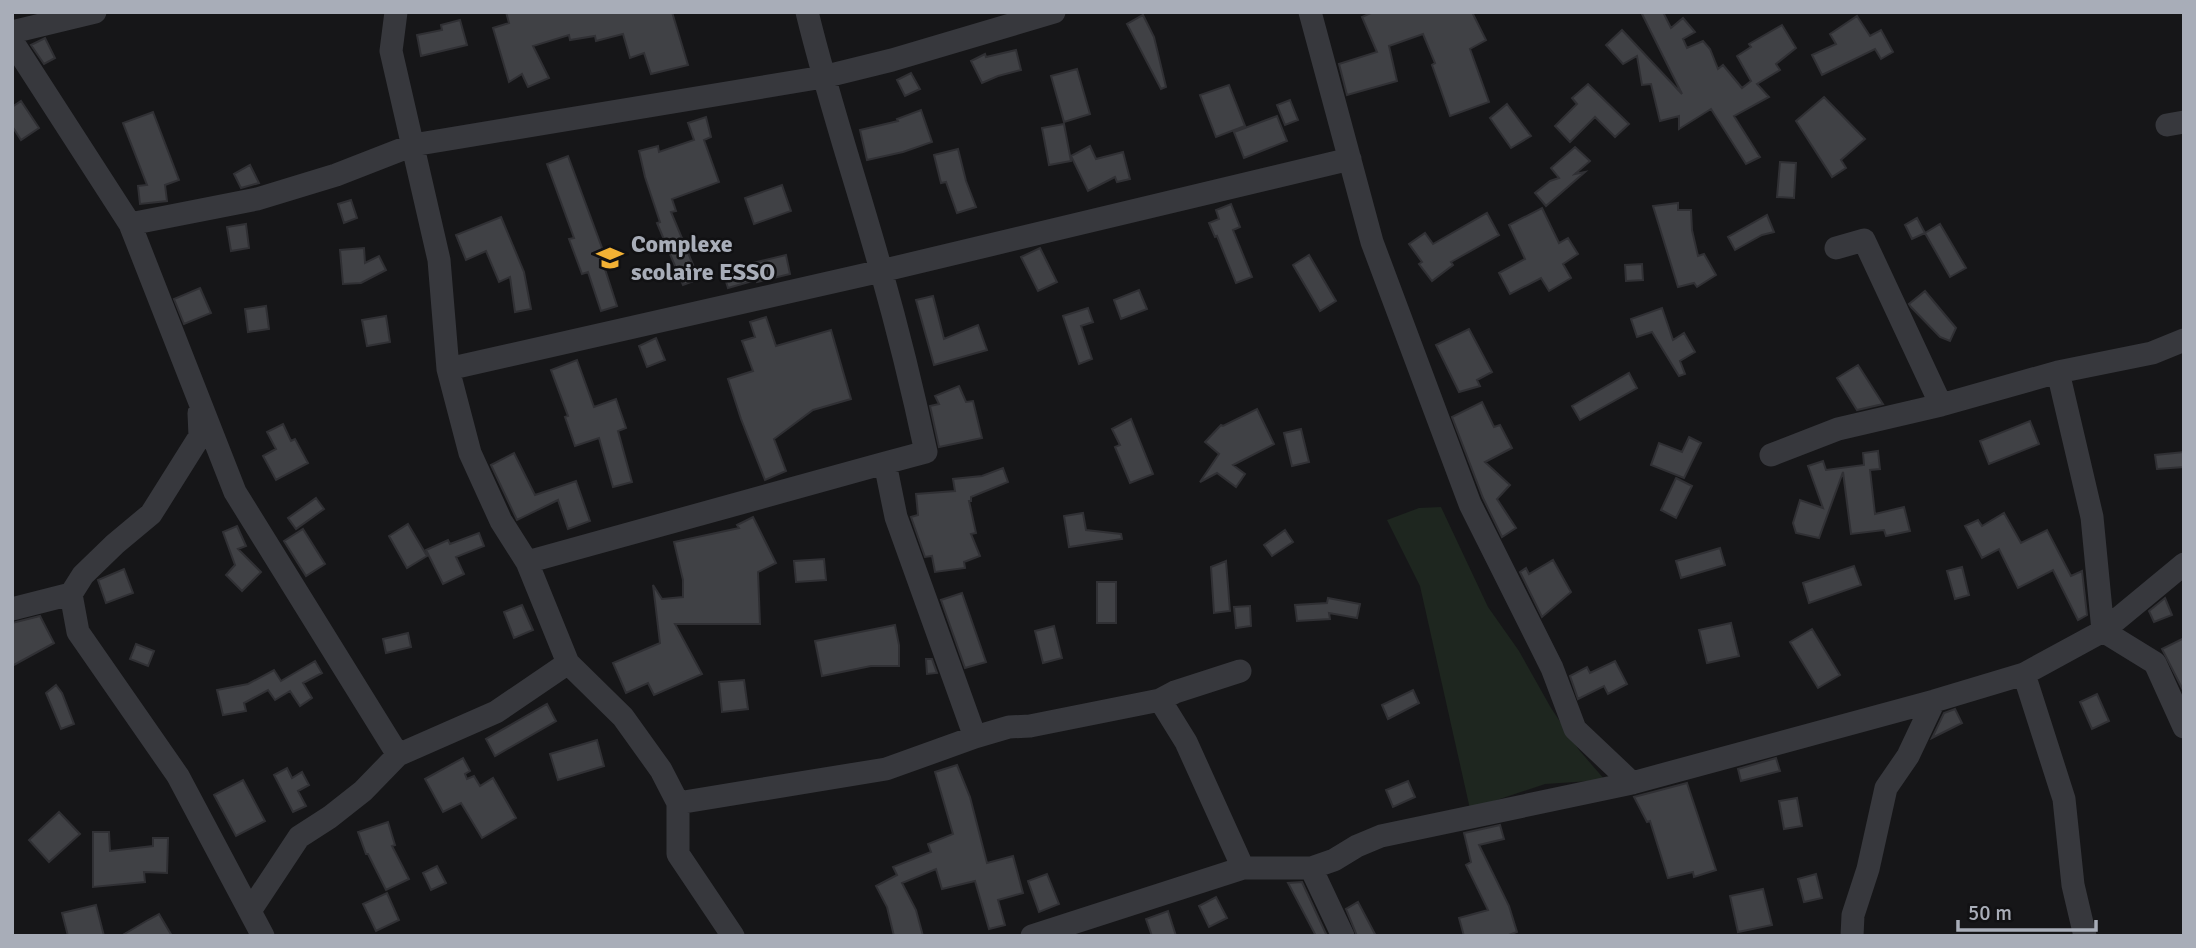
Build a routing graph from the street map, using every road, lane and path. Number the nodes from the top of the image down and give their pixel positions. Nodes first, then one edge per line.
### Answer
1 (95, 12) edge
2 (396, 12) edge
3 (807, 12) edge
4 (1054, 12) edge
5 (1310, 12) edge
6 (12, 32) edge
7 (12, 41) edge
8 (822, 77) junction
9 (413, 145) junction
10 (1350, 159) junction
11 (130, 224) junction
12 (1836, 248) dead end
13 (881, 271) junction
14 (2184, 340) edge
15 (448, 369) junction
16 (2058, 372) junction
17 (198, 403) junction
18 (1941, 405) junction
19 (1771, 455) dead end
20 (884, 463) junction
21 (527, 562) junction
22 (2184, 564) edge
23 (71, 594) junction
24 (12, 609) edge
25 (2103, 631) junction
26 (568, 663) junction
27 (1240, 671) dead end
28 (2024, 674) junction
29 (1160, 700) junction
30 (1934, 701) junction
31 (2184, 727) edge
32 (975, 737) junction
33 (398, 755) junction
34 (1632, 783) junction
35 (678, 803) junction
36 (1243, 868) junction
37 (1311, 868) junction
38 (250, 911) junction
39 (263, 936) edge
40 (733, 936) edge
41 (1032, 936) edge
42 (1343, 936) edge
43 (1852, 936) edge
44 (2085, 936) edge

1 - 6 street
2 - 9 street
3 - 8 street
4 - 8 street
5 - 10 street
7 - 11 street
8 - 9 street
8 - 13 street
9 - 11 street
9 - 15 street
10 - 13 street
10 - 34 street
11 - 17 street
12 - 18 street
13 - 15 street
13 - 20 street
14 - 16 street
15 - 21 street
16 - 18 street
16 - 25 street
17 - 23 street
17 - 33 street
18 - 19 street
20 - 21 street
20 - 32 street
21 - 26 street
22 - 25 street
23 - 24 street
23 - 38 street
25 - 28 street
25 - 31 street
26 - 33 street
26 - 35 street
27 - 29 street
28 - 30 street
28 - 44 street
29 - 32 street
29 - 36 street
30 - 34 street
30 - 43 street
32 - 35 street
33 - 38 street
34 - 37 street
35 - 40 street
36 - 37 street
36 - 41 street
37 - 42 street
38 - 39 street

